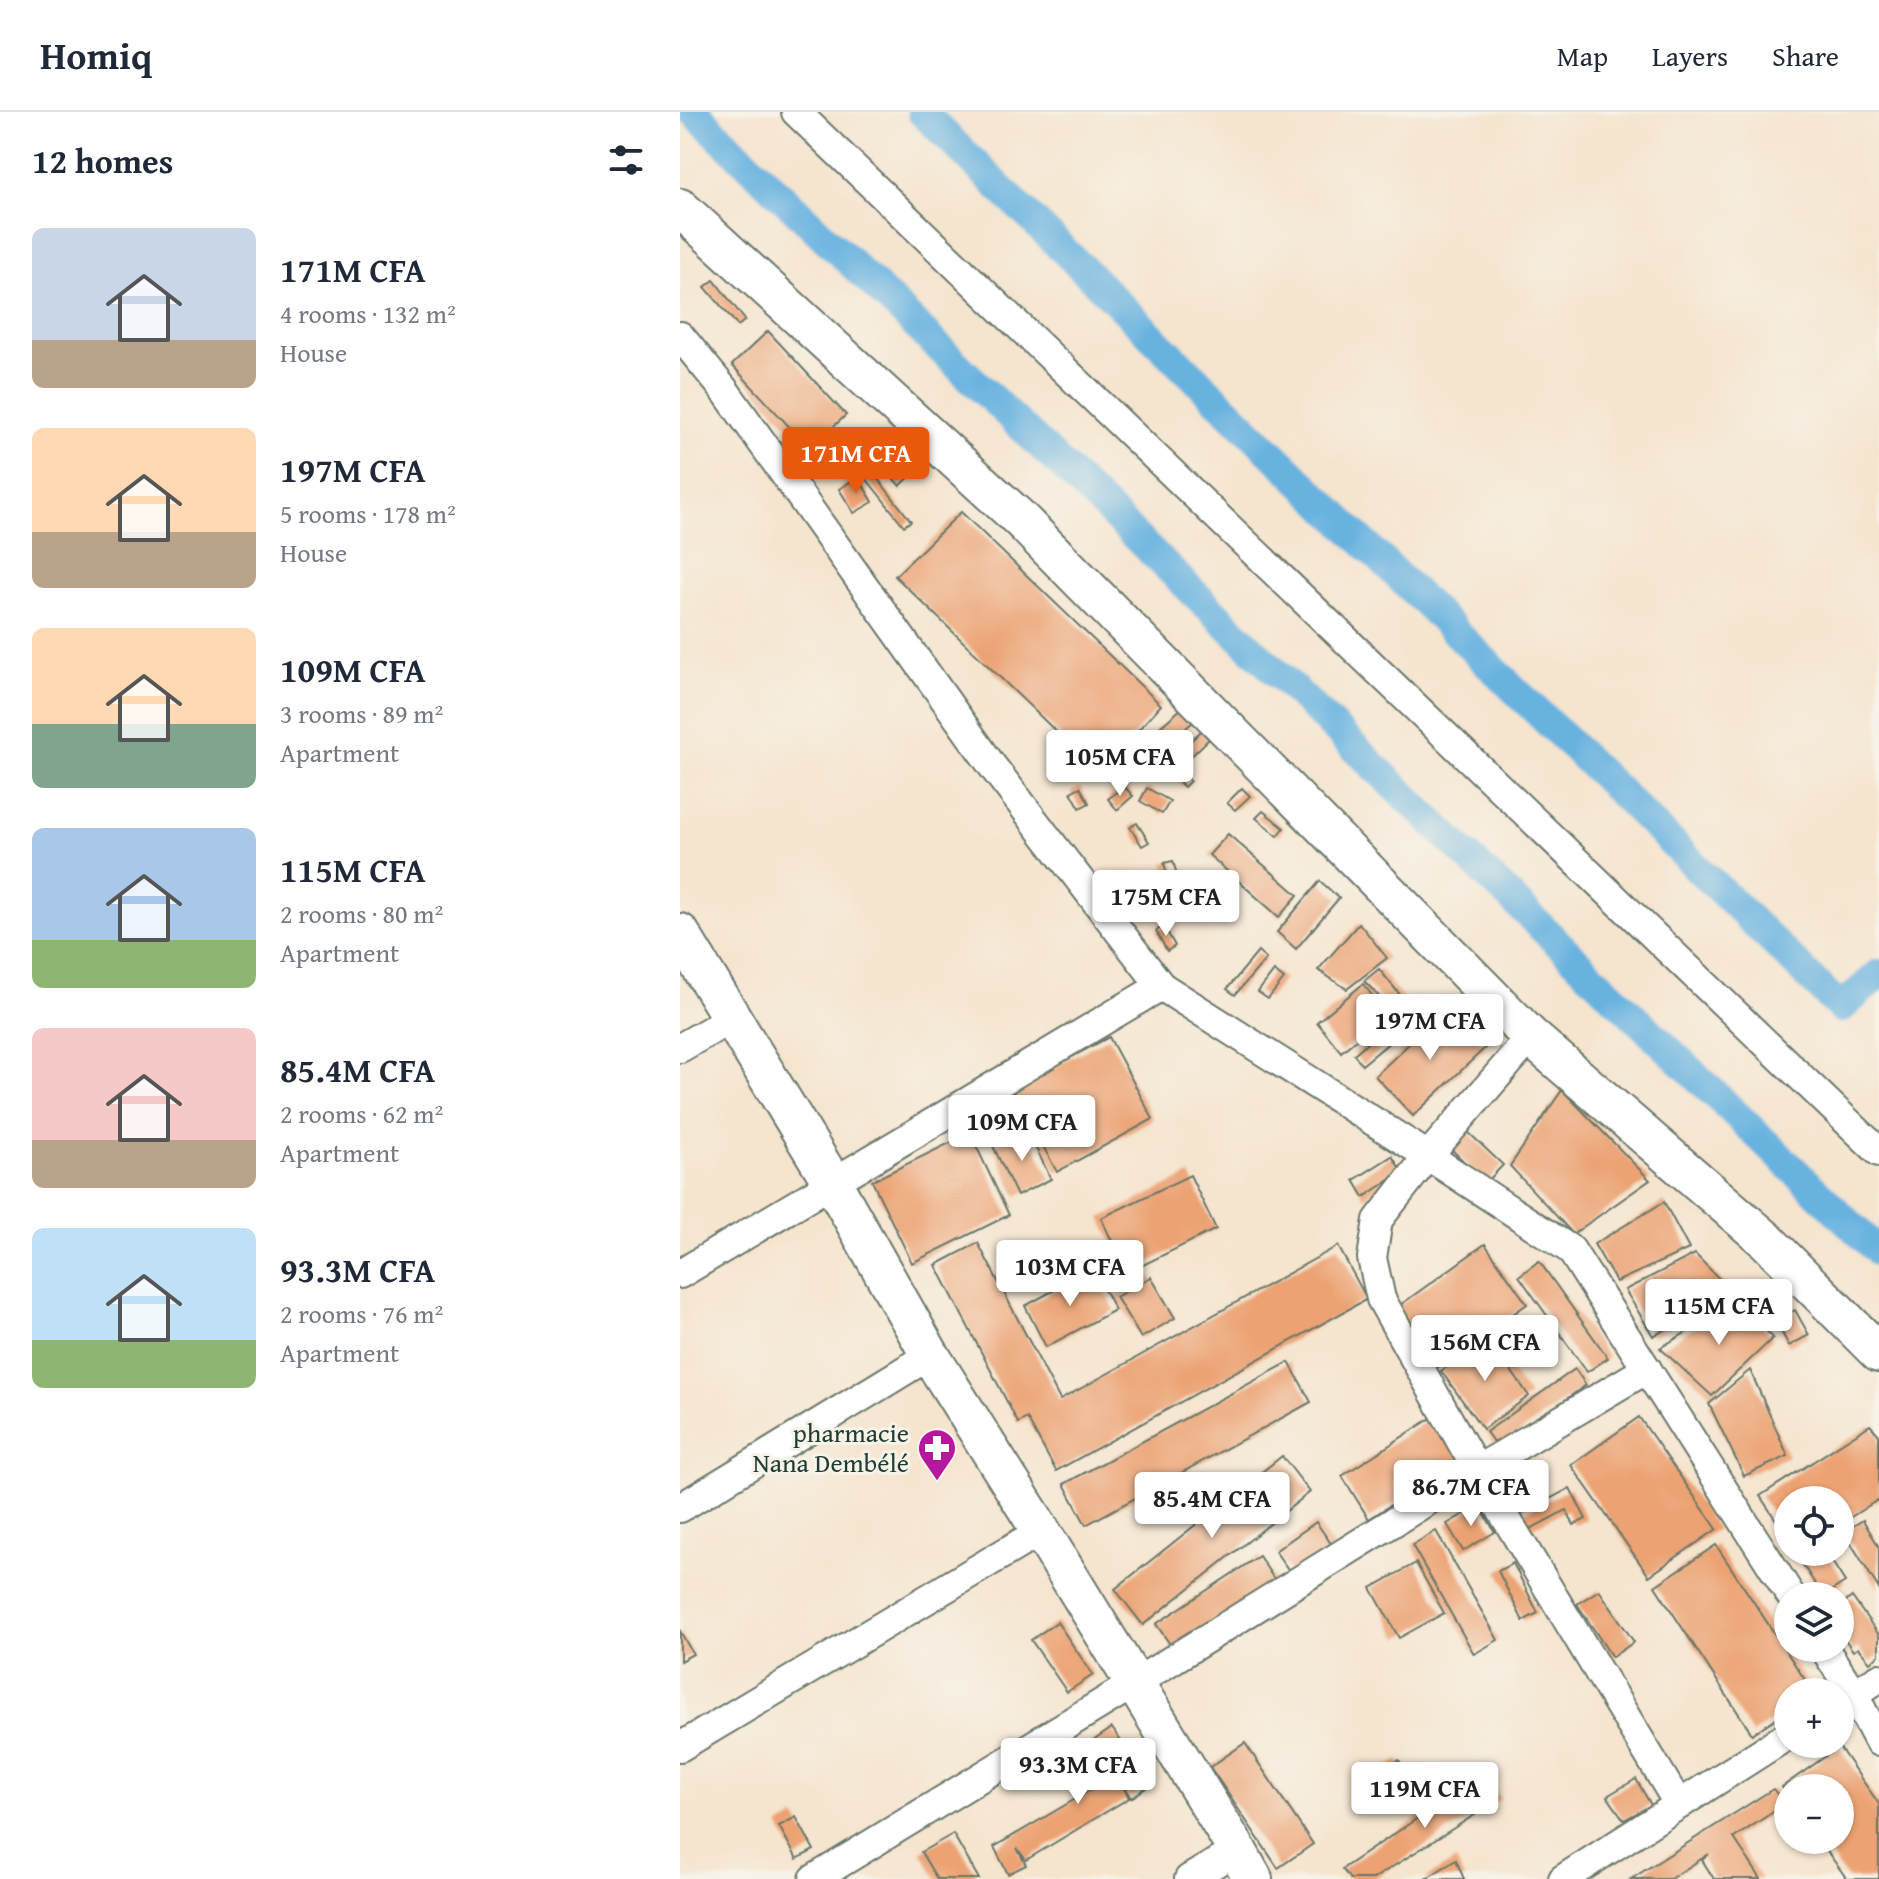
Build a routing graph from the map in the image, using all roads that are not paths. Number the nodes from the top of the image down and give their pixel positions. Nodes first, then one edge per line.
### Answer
1 (796, 112) edge
2 (680, 210) edge
3 (680, 336) edge
4 (680, 933) edge
5 (1161, 986) junction
6 (732, 1018) junction
7 (1531, 1037) junction
8 (680, 1048) edge
9 (1879, 1152) edge
10 (1428, 1156) junction
11 (832, 1182) junction
12 (680, 1274) edge
13 (1879, 1353) edge
14 (930, 1355) junction
15 (1647, 1369) junction
16 (1477, 1470) junction
17 (680, 1508) edge
18 (1041, 1531) junction
19 (1782, 1582) edge
20 (1879, 1678) edge
21 (1135, 1683) junction
22 (1854, 1694) edge
23 (1854, 1708) edge
24 (1879, 1742) edge
25 (1774, 1744) edge
26 (680, 1747) edge
27 (1679, 1805) junction
28 (1245, 1864) edge
29 (814, 1879) edge
30 (1189, 1879) edge
31 (1563, 1879) edge

1 - 9 street
2 - 7 street
3 - 5 street
4 - 6 street
5 - 10 street
5 - 11 street
6 - 8 street
6 - 11 street
7 - 10 street
7 - 13 street
10 - 15 street
10 - 16 street
11 - 12 street
11 - 14 street
14 - 17 street
14 - 18 street
15 - 16 street
15 - 19 street
16 - 21 street
16 - 27 street
18 - 21 street
18 - 26 street
20 - 22 street
21 - 28 street
21 - 29 street
23 - 24 street
25 - 27 street
27 - 31 street
28 - 30 street

